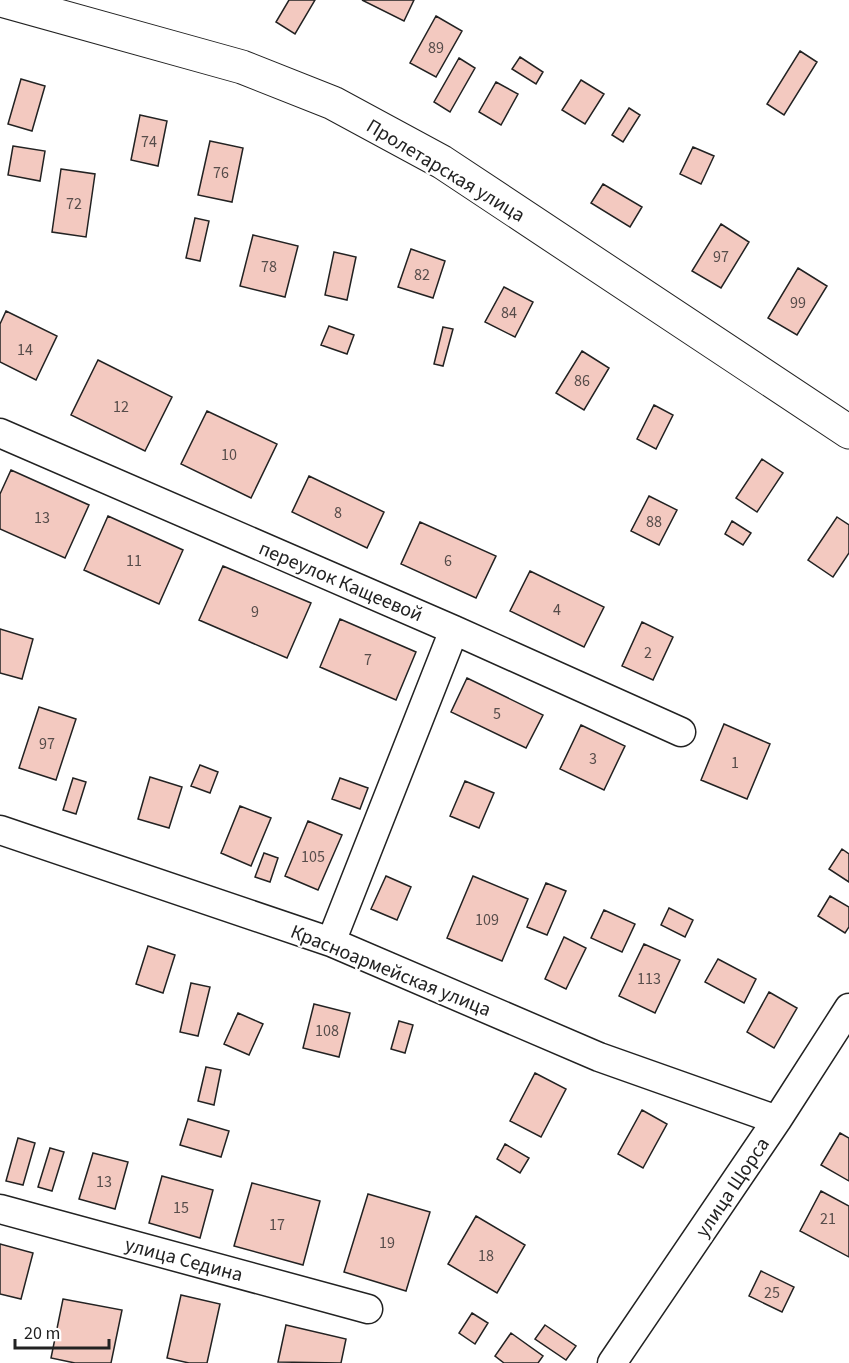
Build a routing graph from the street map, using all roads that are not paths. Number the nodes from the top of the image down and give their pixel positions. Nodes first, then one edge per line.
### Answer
1 (1, 0) edge
2 (849, 432) edge
3 (0, 433) edge
4 (454, 630) junction
5 (681, 732) dead end
6 (0, 830) edge
7 (331, 942) junction
8 (849, 1008) edge
9 (777, 1120) junction
10 (0, 1209) edge
11 (368, 1309) dead end
12 (612, 1363) edge

1 - 2 street, Пролетарская улица
3 - 4 street, переулок Кащеевой
4 - 5 street, переулок Кащеевой
4 - 7 street
6 - 7 street, Красноармейская улица
7 - 9 street, Красноармейская улица
8 - 9 street, улица Щорса
9 - 12 street, улица Щорса
10 - 11 street, улица Седина

